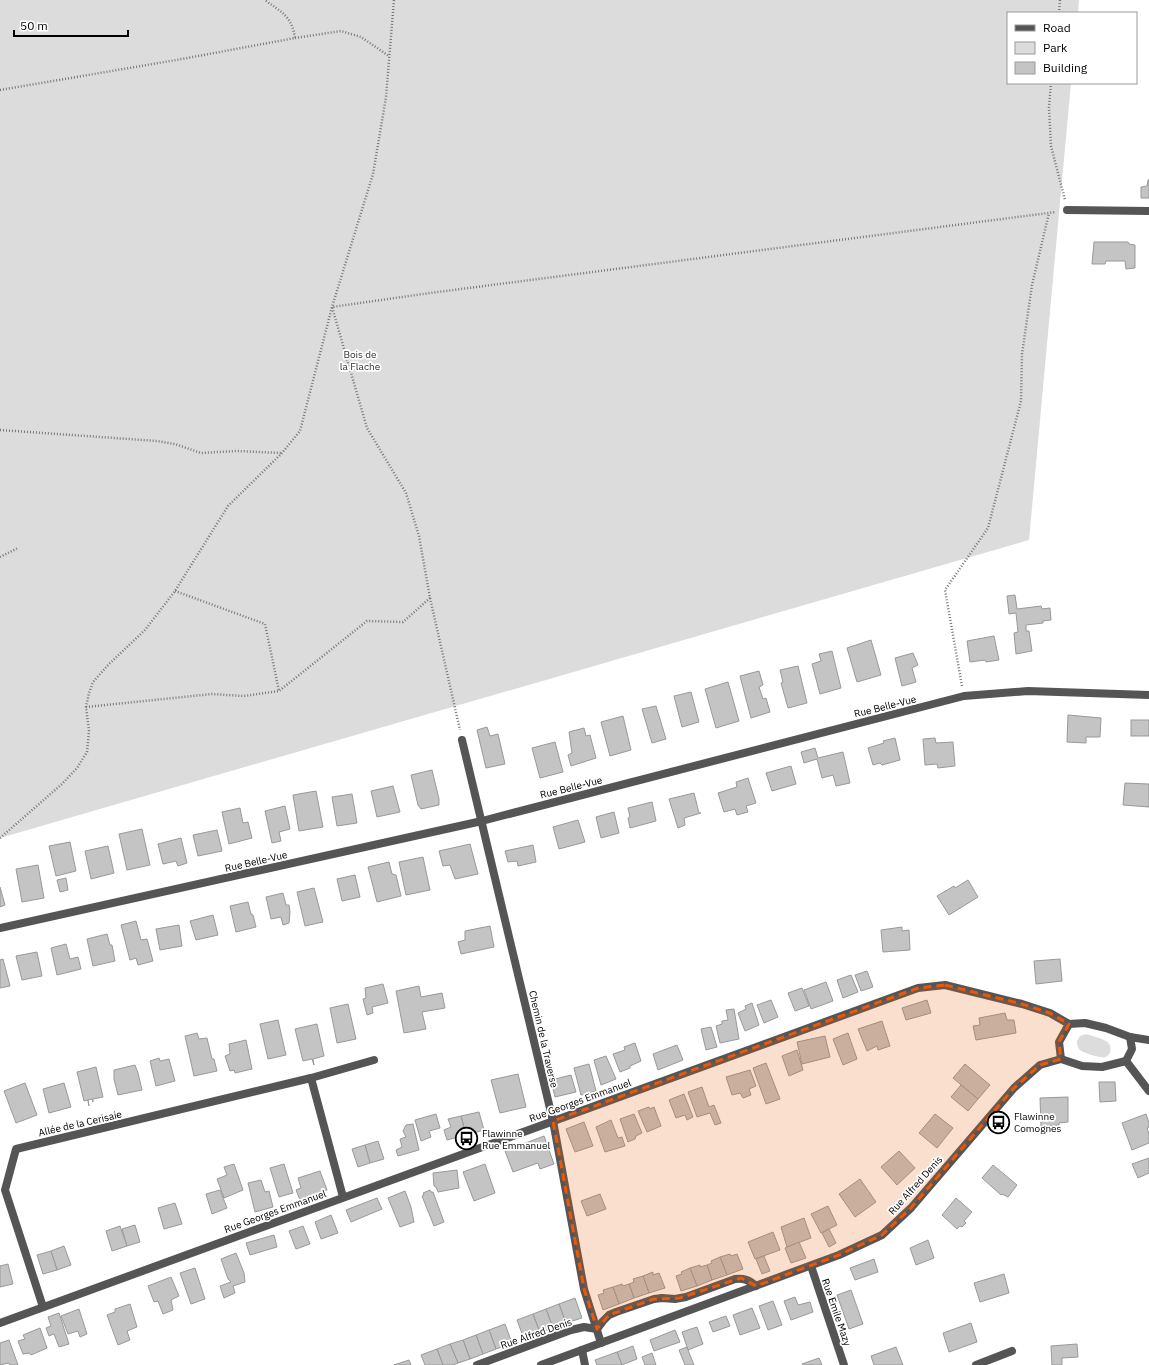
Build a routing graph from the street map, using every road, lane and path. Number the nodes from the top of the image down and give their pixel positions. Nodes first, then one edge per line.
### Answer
1 (266, 0) edge
2 (394, 0) edge
3 (1060, 0) edge
4 (1059, 12) edge
5 (295, 38) junction
6 (389, 56) junction
7 (1051, 84) edge
8 (0, 90) edge
9 (1067, 210) junction
10 (1149, 211) edge
11 (1049, 213) junction
12 (332, 307) junction
13 (0, 430) edge
14 (282, 453) junction
15 (18, 548) dead end
16 (0, 557) edge
17 (175, 592) junction
18 (430, 598) junction
19 (279, 691) junction
20 (1149, 695) edge
21 (964, 696) junction
22 (86, 707) junction
23 (462, 740) joint
24 (482, 821) junction
25 (0, 838) edge
26 (0, 928) edge
27 (1069, 1024) junction
28 (1130, 1037) junction
29 (1149, 1040) edge
30 (1061, 1059) junction
31 (374, 1060) dead end
32 (1126, 1061) junction
33 (311, 1078) junction
34 (1149, 1091) edge
35 (553, 1121) junction
36 (343, 1197) junction
37 (811, 1266) junction
38 (756, 1286) junction
39 (43, 1307) junction
40 (0, 1323) edge
41 (597, 1329) junction
42 (601, 1343) junction
43 (582, 1350) junction
44 (1012, 1352) dead end
45 (477, 1365) edge
46 (541, 1365) edge
47 (585, 1365) edge
48 (844, 1365) edge
49 (976, 1365) edge

1 - 5 path
2 - 6 path
3 - 4 path
5 - 6 path
5 - 8 path
6 - 12 path
7 - 9 path
9 - 10 street
9 - 11 path
11 - 12 path
11 - 21 path
12 - 14 path
12 - 18 path
13 - 14 path
14 - 17 path
15 - 16 path
17 - 19 path
17 - 22 path
18 - 19 path
18 - 23 path
19 - 22 path
20 - 21 street, Rue Belle-Vue
21 - 24 street, Rue Belle-Vue
22 - 25 path
23 - 24 street, Chemin de la Traverse
24 - 26 street, Rue Belle-Vue
24 - 35 street, Chemin de la Traverse
27 - 28 street
27 - 30 street
27 - 35 street, Rue Georges Emmanuel
28 - 29 street
28 - 32 street
30 - 32 street
30 - 37 street, Rue Alfred Denis
31 - 33 street, Allée de la Cerisaie
32 - 34 street
33 - 36 street
33 - 39 street, Allée de la Cerisaie
35 - 36 street, Rue Georges Emmanuel
35 - 41 street, Chemin de la Traverse
36 - 39 street, Rue Georges Emmanuel
37 - 38 street, Rue Alfred Denis
37 - 48 street, Rue Emile Mazy
38 - 41 street
38 - 42 street, Rue Alfred Denis
39 - 40 street, Rue Georges Emmanuel
41 - 42 street, Chemin de la Traverse
41 - 45 street, Rue Alfred Denis
42 - 43 street, Rue Alfred Denis
43 - 46 street, Rue Alfred Denis
43 - 47 street
44 - 49 street

